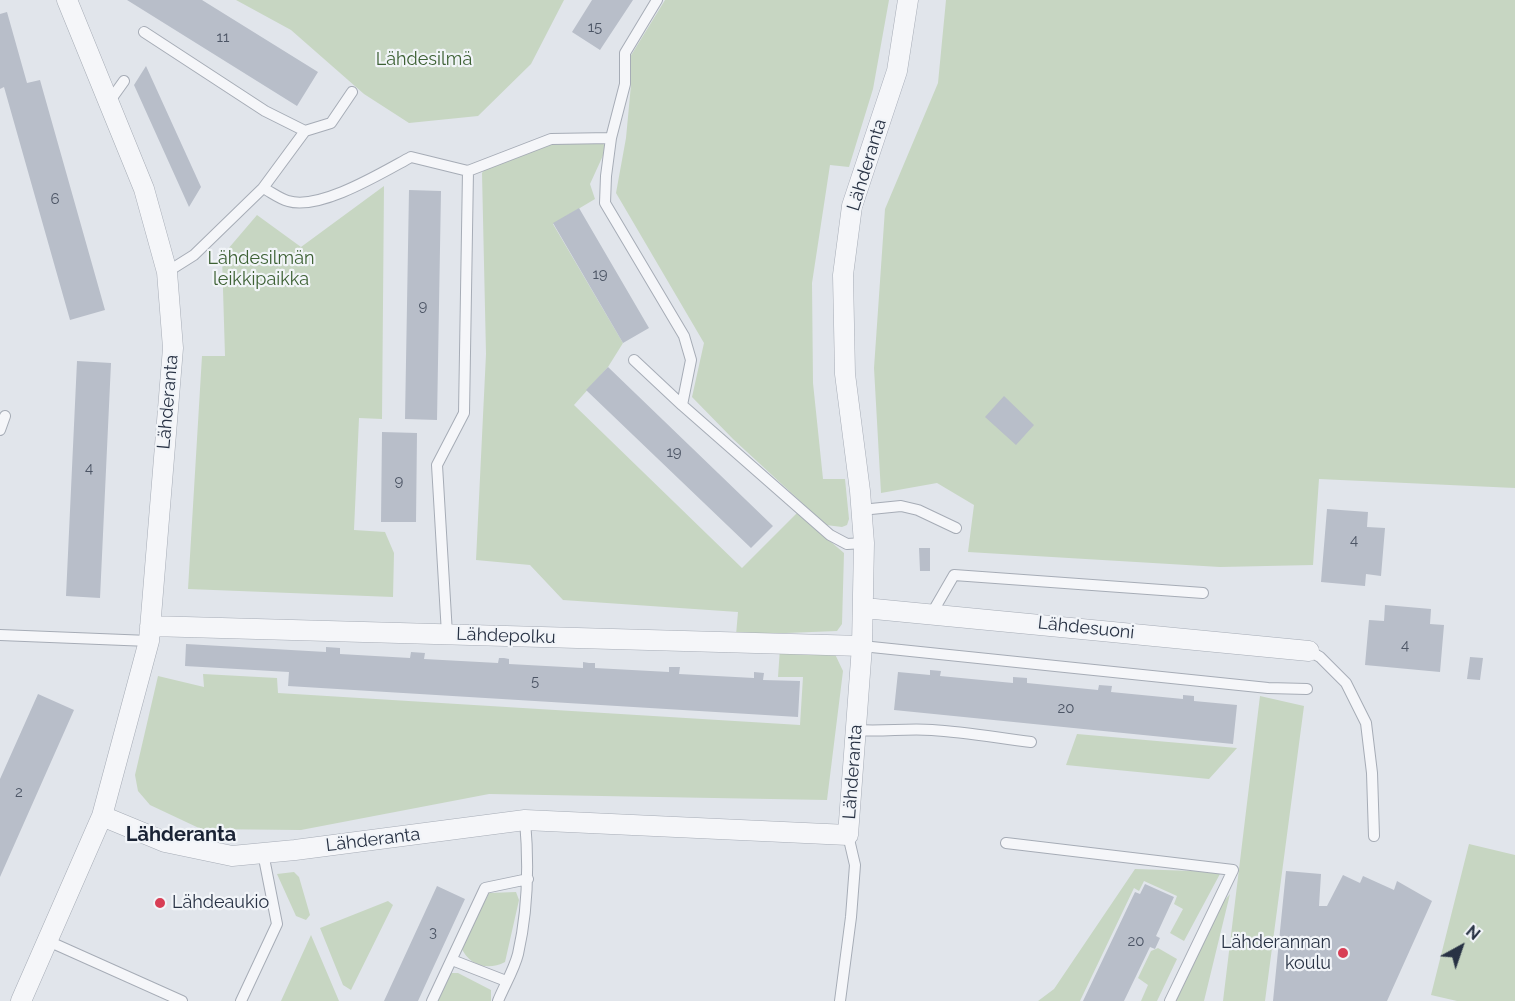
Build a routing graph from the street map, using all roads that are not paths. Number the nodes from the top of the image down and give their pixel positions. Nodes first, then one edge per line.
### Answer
1 (67, 0) edge
2 (657, 0) edge
3 (908, 0) edge
4 (144, 32) dead end
5 (124, 81) dead end
6 (352, 92) dead end
7 (109, 102) junction
8 (305, 131) junction
9 (611, 138) junction
10 (468, 171) junction
11 (263, 188) junction
12 (167, 272) junction
13 (634, 360) dead end
14 (682, 405) junction
15 (5, 416) dead end
16 (0, 430) edge
17 (861, 510) junction
18 (956, 528) dead end
19 (864, 543) junction
20 (1203, 593) dead end
21 (864, 608) junction
22 (932, 613) junction
23 (149, 634) junction
24 (447, 634) junction
25 (0, 635) edge
26 (862, 646) junction
27 (1309, 651) joint
28 (1307, 689) dead end
29 (857, 730) junction
30 (1031, 742) dead end
31 (102, 816) junction
32 (525, 820) junction
33 (848, 835) junction
34 (1374, 836) dead end
35 (1006, 843) dead end
36 (263, 853) junction
37 (528, 879) junction
38 (48, 941) junction
39 (452, 960) junction
40 (506, 981) junction
41 (21, 1001) edge
42 (182, 1001) edge
43 (241, 1001) edge
44 (432, 1001) edge
45 (498, 1001) edge
46 (840, 1001) edge
47 (1170, 1001) edge

1 - 7 street, Lähderanta
2 - 9 lane
3 - 17 street, Lähderanta
4 - 8 lane
5 - 7 lane
6 - 8 lane
7 - 12 street, Lähderanta
8 - 11 lane
9 - 10 lane
9 - 14 lane
10 - 11 lane
10 - 24 lane
11 - 12 lane
12 - 23 street, Lähderanta
13 - 14 lane
14 - 19 lane
15 - 16 lane
17 - 18 lane
17 - 19 street, Lähderanta
19 - 21 street, Lähderanta
20 - 22 lane
21 - 22 street, Lähdesuoni
21 - 26 street, Lähderanta
22 - 27 street, Lähdesuoni
23 - 24 street, Lähdepolku
23 - 25 lane, Lähdepolku
23 - 31 street, Lähderanta
24 - 26 street, Lähdepolku
26 - 28 lane
26 - 29 street, Lähderanta
27 - 34 lane
29 - 30 lane
29 - 33 street, Lähderanta
31 - 36 street, Lähderanta
31 - 38 street, Lähderanta
32 - 33 street, Lähderanta
32 - 36 street, Lähderanta
32 - 37 lane
33 - 46 lane
35 - 47 lane
36 - 43 lane
37 - 39 lane
37 - 40 lane
38 - 41 street, Lähderanta
38 - 42 lane
39 - 40 lane
39 - 44 lane
40 - 45 lane

